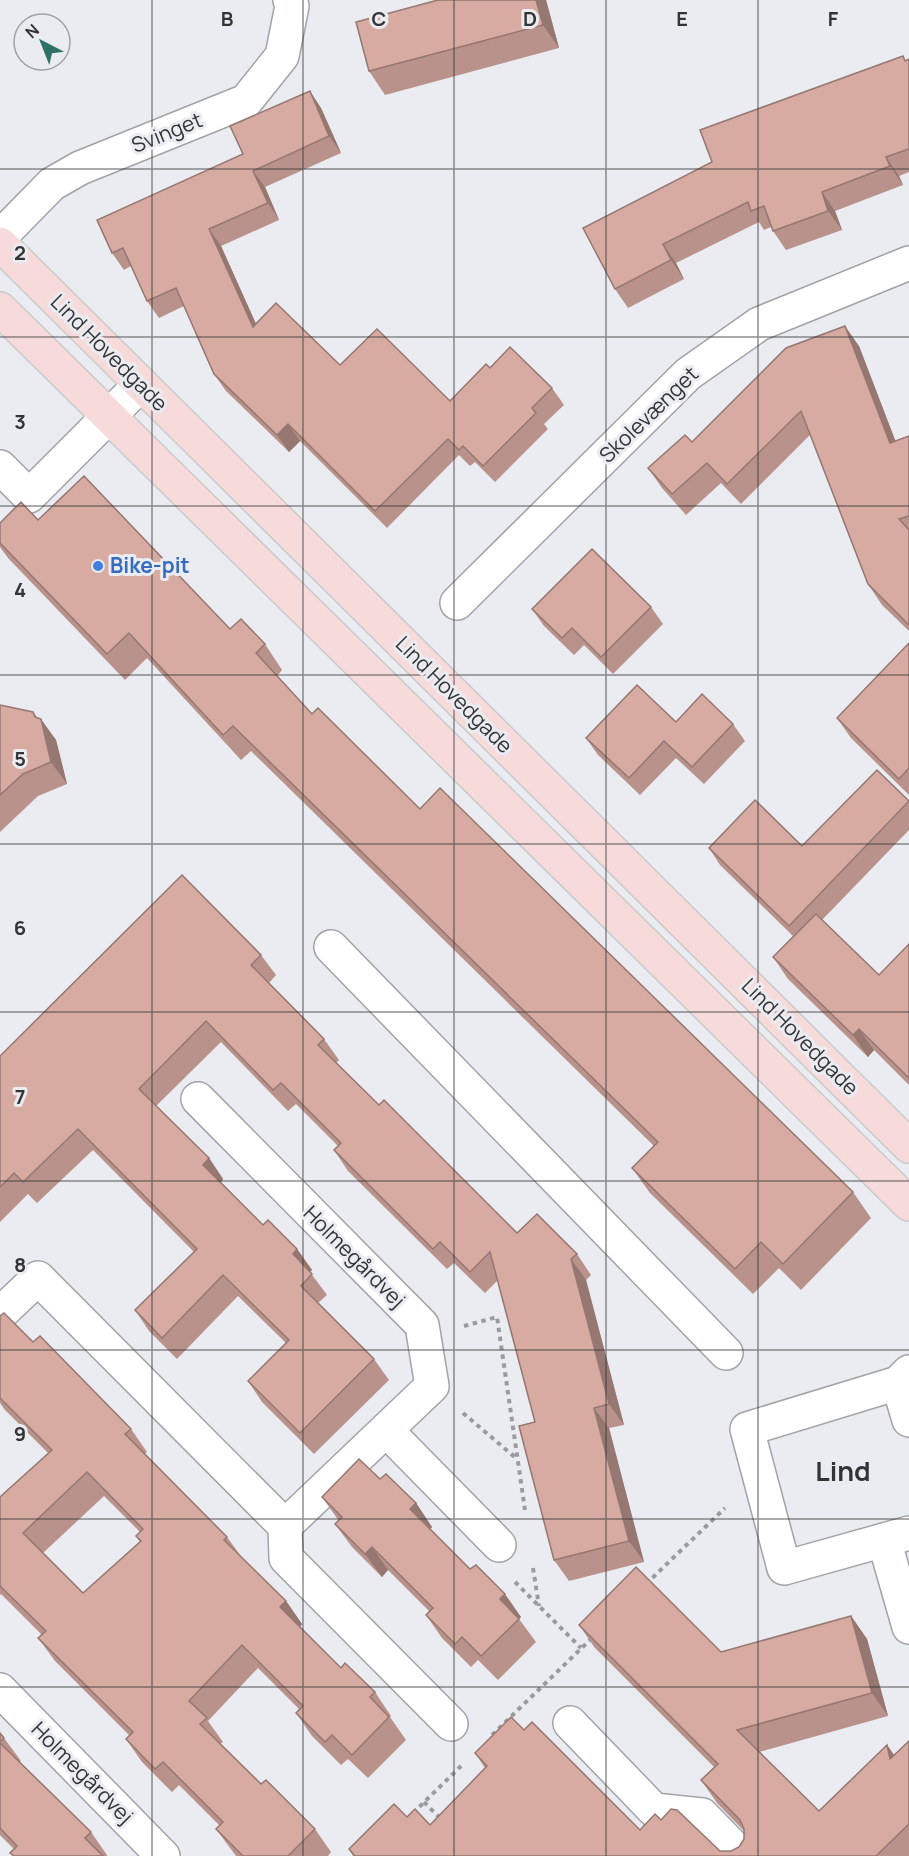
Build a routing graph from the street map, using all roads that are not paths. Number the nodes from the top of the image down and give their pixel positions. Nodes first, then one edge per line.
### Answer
1 (290, 0) edge
2 (0, 237) edge
3 (0, 244) edge
4 (909, 262) edge
5 (0, 309) edge
6 (141, 384) junction
7 (108, 416) junction
8 (0, 467) edge
9 (457, 603) dead end
10 (331, 946) dead end
11 (198, 1099) dead end
12 (909, 1146) edge
13 (909, 1204) edge
14 (0, 1314) edge
15 (726, 1353) dead end
16 (903, 1377) edge
17 (909, 1420) edge
18 (386, 1430) junction
19 (285, 1526) junction
20 (896, 1537) edge
21 (499, 1545) road end
22 (909, 1627) edge
23 (0, 1690) edge
24 (570, 1723) dead end
25 (451, 1724) dead end
26 (163, 1856) edge
27 (742, 1856) edge

1 - 2 street, Svinget
3 - 6 main road, Lind Hovedgade
4 - 9 street, Skolevænget
5 - 7 main road, Lind Hovedgade
6 - 7 street
6 - 12 main road, Lind Hovedgade
7 - 8 street
7 - 13 main road, Lind Hovedgade
10 - 15 street
11 - 18 street, Holmegårdvej
14 - 19 street
16 - 17 street
16 - 20 street
18 - 19 street
18 - 21 street
19 - 25 street
20 - 22 street
23 - 26 street, Holmegårdvej
24 - 27 street

